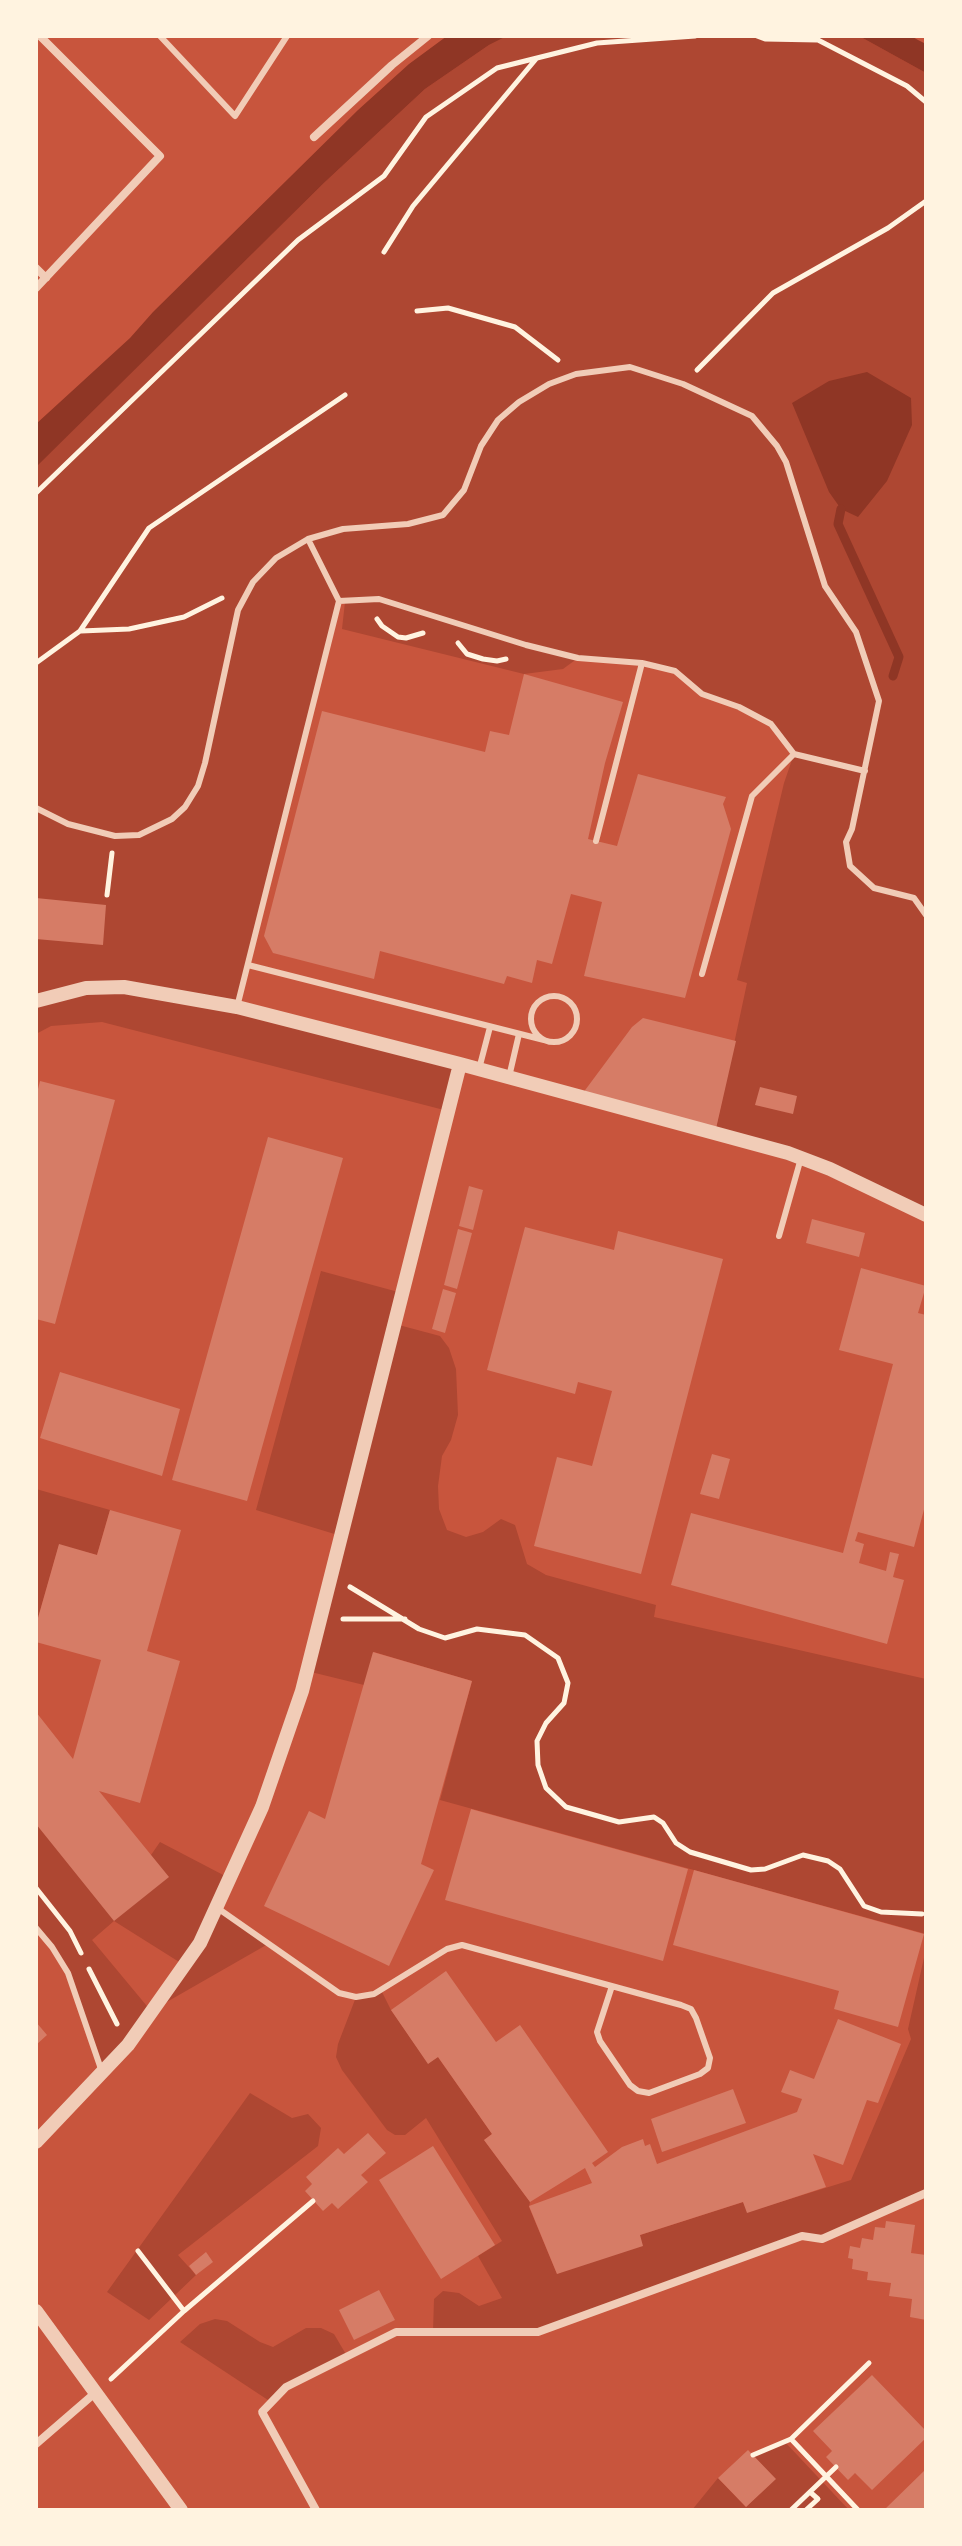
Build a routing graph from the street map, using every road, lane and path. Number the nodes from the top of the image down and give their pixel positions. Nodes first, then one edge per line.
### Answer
1 (40, 36) edge
2 (160, 36) edge
3 (287, 36) edge
4 (695, 36) edge
5 (757, 36) edge
6 (423, 37) edge
7 (596, 40) edge
8 (537, 58) junction
9 (926, 102) edge
10 (314, 137) dead end
11 (926, 201) edge
12 (384, 252) dead end
13 (36, 268) edge
14 (46, 278) junction
15 (36, 288) edge
16 (417, 311) dead end
17 (576, 374) junction
18 (683, 384) junction
19 (345, 395) dead end
20 (36, 493) edge
21 (308, 539) junction
22 (253, 582) junction
23 (339, 601) junction
24 (80, 631) junction
25 (36, 663) edge
26 (642, 663) junction
27 (794, 754) junction
28 (865, 771) junction
29 (36, 808) edge
30 (115, 836) junction
31 (596, 841) dead end
32 (107, 895) dead end
33 (926, 915) edge
34 (248, 965) junction
35 (702, 974) dead end
36 (36, 1001) edge
37 (237, 1007) junction
38 (490, 1027) junction
39 (519, 1034) junction
40 (544, 1040) junction
41 (460, 1064) junction
42 (479, 1069) junction
43 (509, 1079) junction
44 (802, 1157) junction
45 (926, 1215) edge
46 (779, 1236) dead end
47 (331, 1577) junction
48 (321, 1619) junction
49 (406, 1620) junction
50 (216, 1907) junction
51 (922, 1914) dead end
52 (36, 1928) edge
53 (612, 1986) junction
54 (102, 2072) junction
55 (36, 2142) edge
56 (926, 2193) edge
57 (313, 2201) dead end
58 (138, 2251) dead end
59 (36, 2311) edge
60 (184, 2311) junction
61 (869, 2363) dead end
62 (95, 2393) junction
63 (791, 2439) junction
64 (36, 2444) edge
65 (753, 2455) dead end
66 (836, 2467) dead end
67 (826, 2476) junction
68 (810, 2492) junction
69 (181, 2510) edge
70 (316, 2510) edge
71 (791, 2510) edge
72 (806, 2510) edge
73 (858, 2510) edge

1 - 14 street
2 - 3 lane
4 - 7 path
5 - 9 path
6 - 10 street
7 - 8 path
8 - 12 path
8 - 20 path
11 - 18 path
13 - 14 street
14 - 15 street
16 - 17 path
17 - 18 lane
17 - 21 lane
18 - 28 lane
19 - 24 path
21 - 22 lane
21 - 23 lane
22 - 24 path
22 - 30 lane
23 - 26 lane
23 - 34 lane
24 - 25 path
26 - 27 lane
26 - 31 lane
27 - 28 lane
27 - 35 lane
28 - 33 lane
29 - 30 lane
30 - 32 path
34 - 37 lane
34 - 38 lane
36 - 37 street
37 - 41 street
38 - 39 lane
38 - 42 lane
39 - 40 lane
39 - 43 lane
40 - 40 lane
41 - 42 street
41 - 47 street
42 - 43 street
43 - 44 street
44 - 45 street
44 - 46 lane
47 - 48 street
47 - 49 path
48 - 49 path
48 - 50 street
49 - 51 path
50 - 53 lane
50 - 54 street
52 - 54 lane
53 - 53 lane
54 - 55 street
56 - 70 street
57 - 60 path
58 - 60 path
59 - 62 street
60 - 62 path
61 - 63 path
62 - 64 street
62 - 69 street
63 - 65 path
63 - 67 path
66 - 67 path
67 - 68 path
67 - 73 path
68 - 71 path
68 - 72 path

